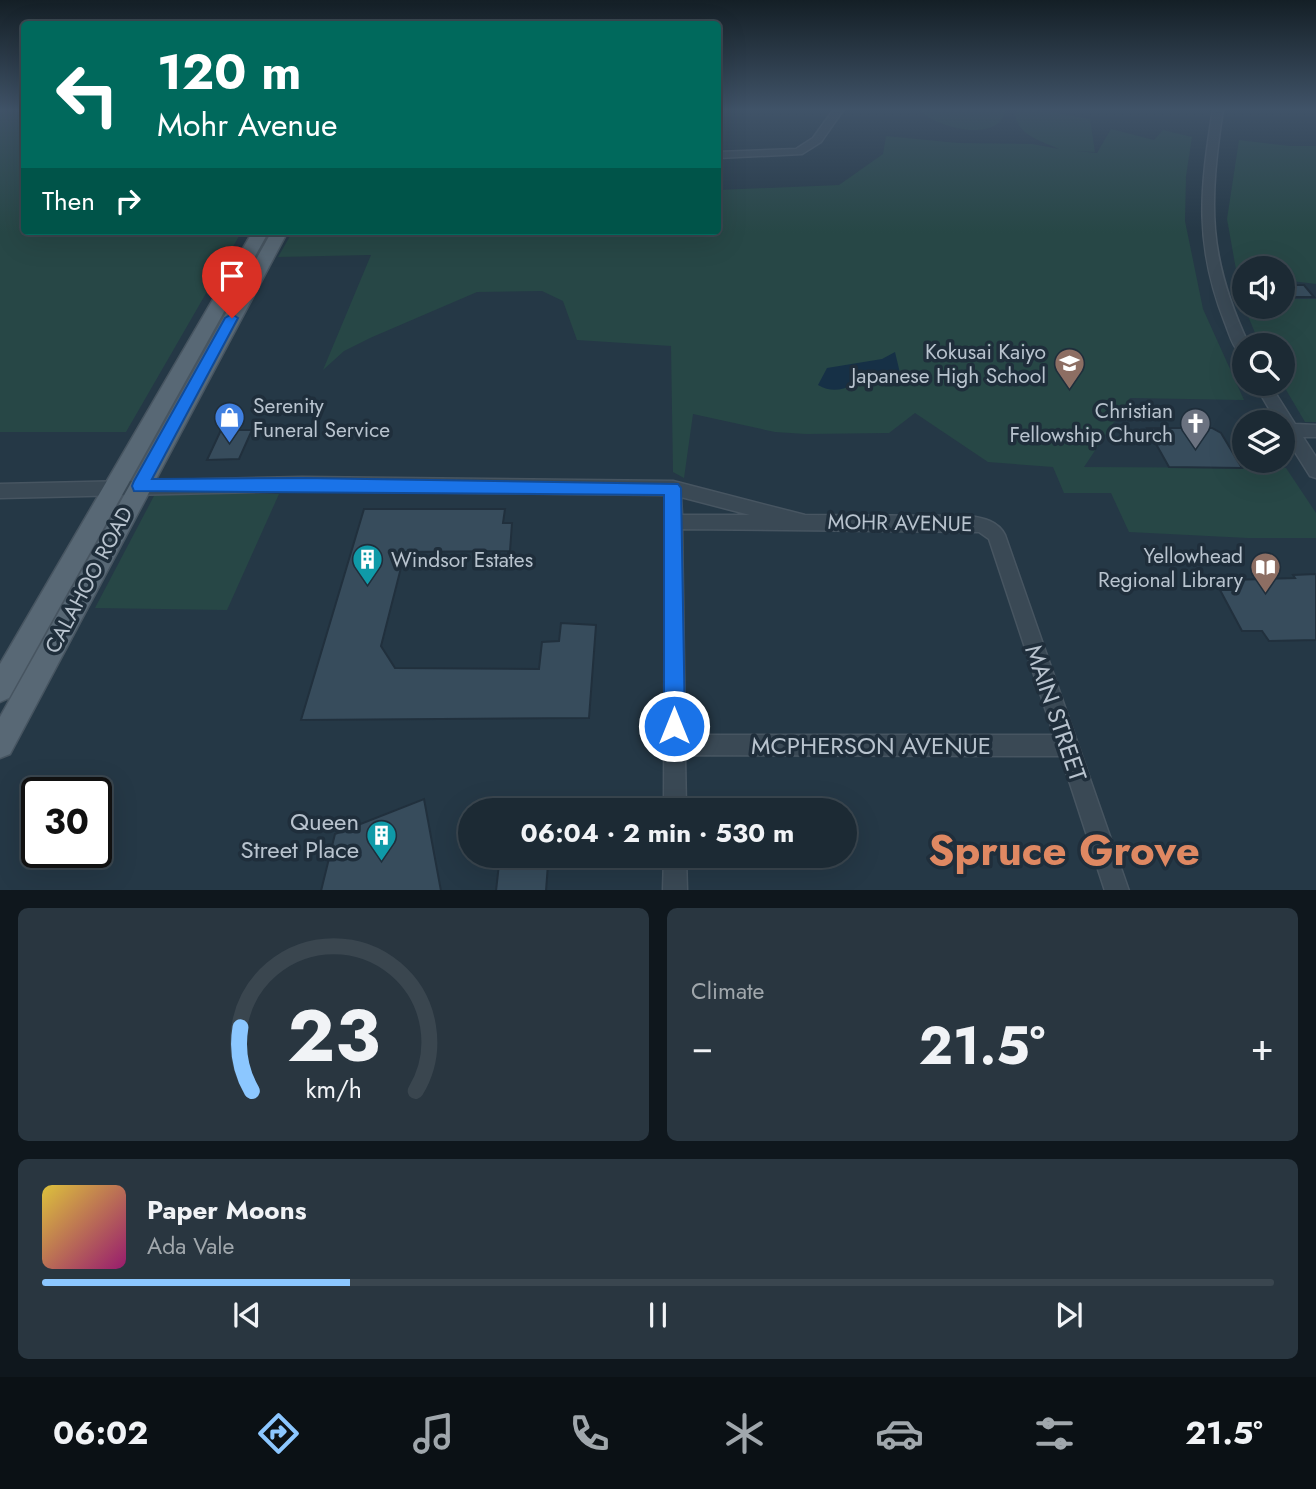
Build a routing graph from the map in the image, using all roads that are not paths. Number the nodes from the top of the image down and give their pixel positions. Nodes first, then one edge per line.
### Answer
1 (800, 151) edge
2 (1212, 151) edge
3 (721, 155) edge
4 (259, 235) edge
5 (278, 235) edge
6 (1237, 333) edge
7 (1295, 430) edge
8 (1316, 430) edge
9 (1295, 439) edge
10 (1316, 471) edge
11 (127, 487) junction
12 (673, 488) junction
13 (0, 491) edge
14 (801, 521) junction
15 (673, 522) junction
16 (996, 534) joint
17 (0, 689) edge
18 (0, 744) edge
19 (675, 745) junction
20 (1068, 746) junction
21 (675, 798) edge
22 (675, 868) edge
23 (675, 890) edge
24 (1117, 890) edge

1 - 3 street
2 - 6 street
4 - 11 main road, CALAHOO ROAD
5 - 11 main road, CALAHOO ROAD
7 - 8 street
9 - 10 street
11 - 12 street, MOHR AVENUE
11 - 13 street, MOHR AVENUE
11 - 17 main road, CALAHOO ROAD
11 - 18 main road, CALAHOO ROAD
12 - 14 street, MOHR AVENUE
12 - 15 street
14 - 15 street, MOHR AVENUE
14 - 16 street, MOHR AVENUE
15 - 19 street
16 - 20 street, MAIN STREET
19 - 20 street, MCPHERSON AVENUE
19 - 21 street
20 - 24 street, MAIN STREET
22 - 23 street

